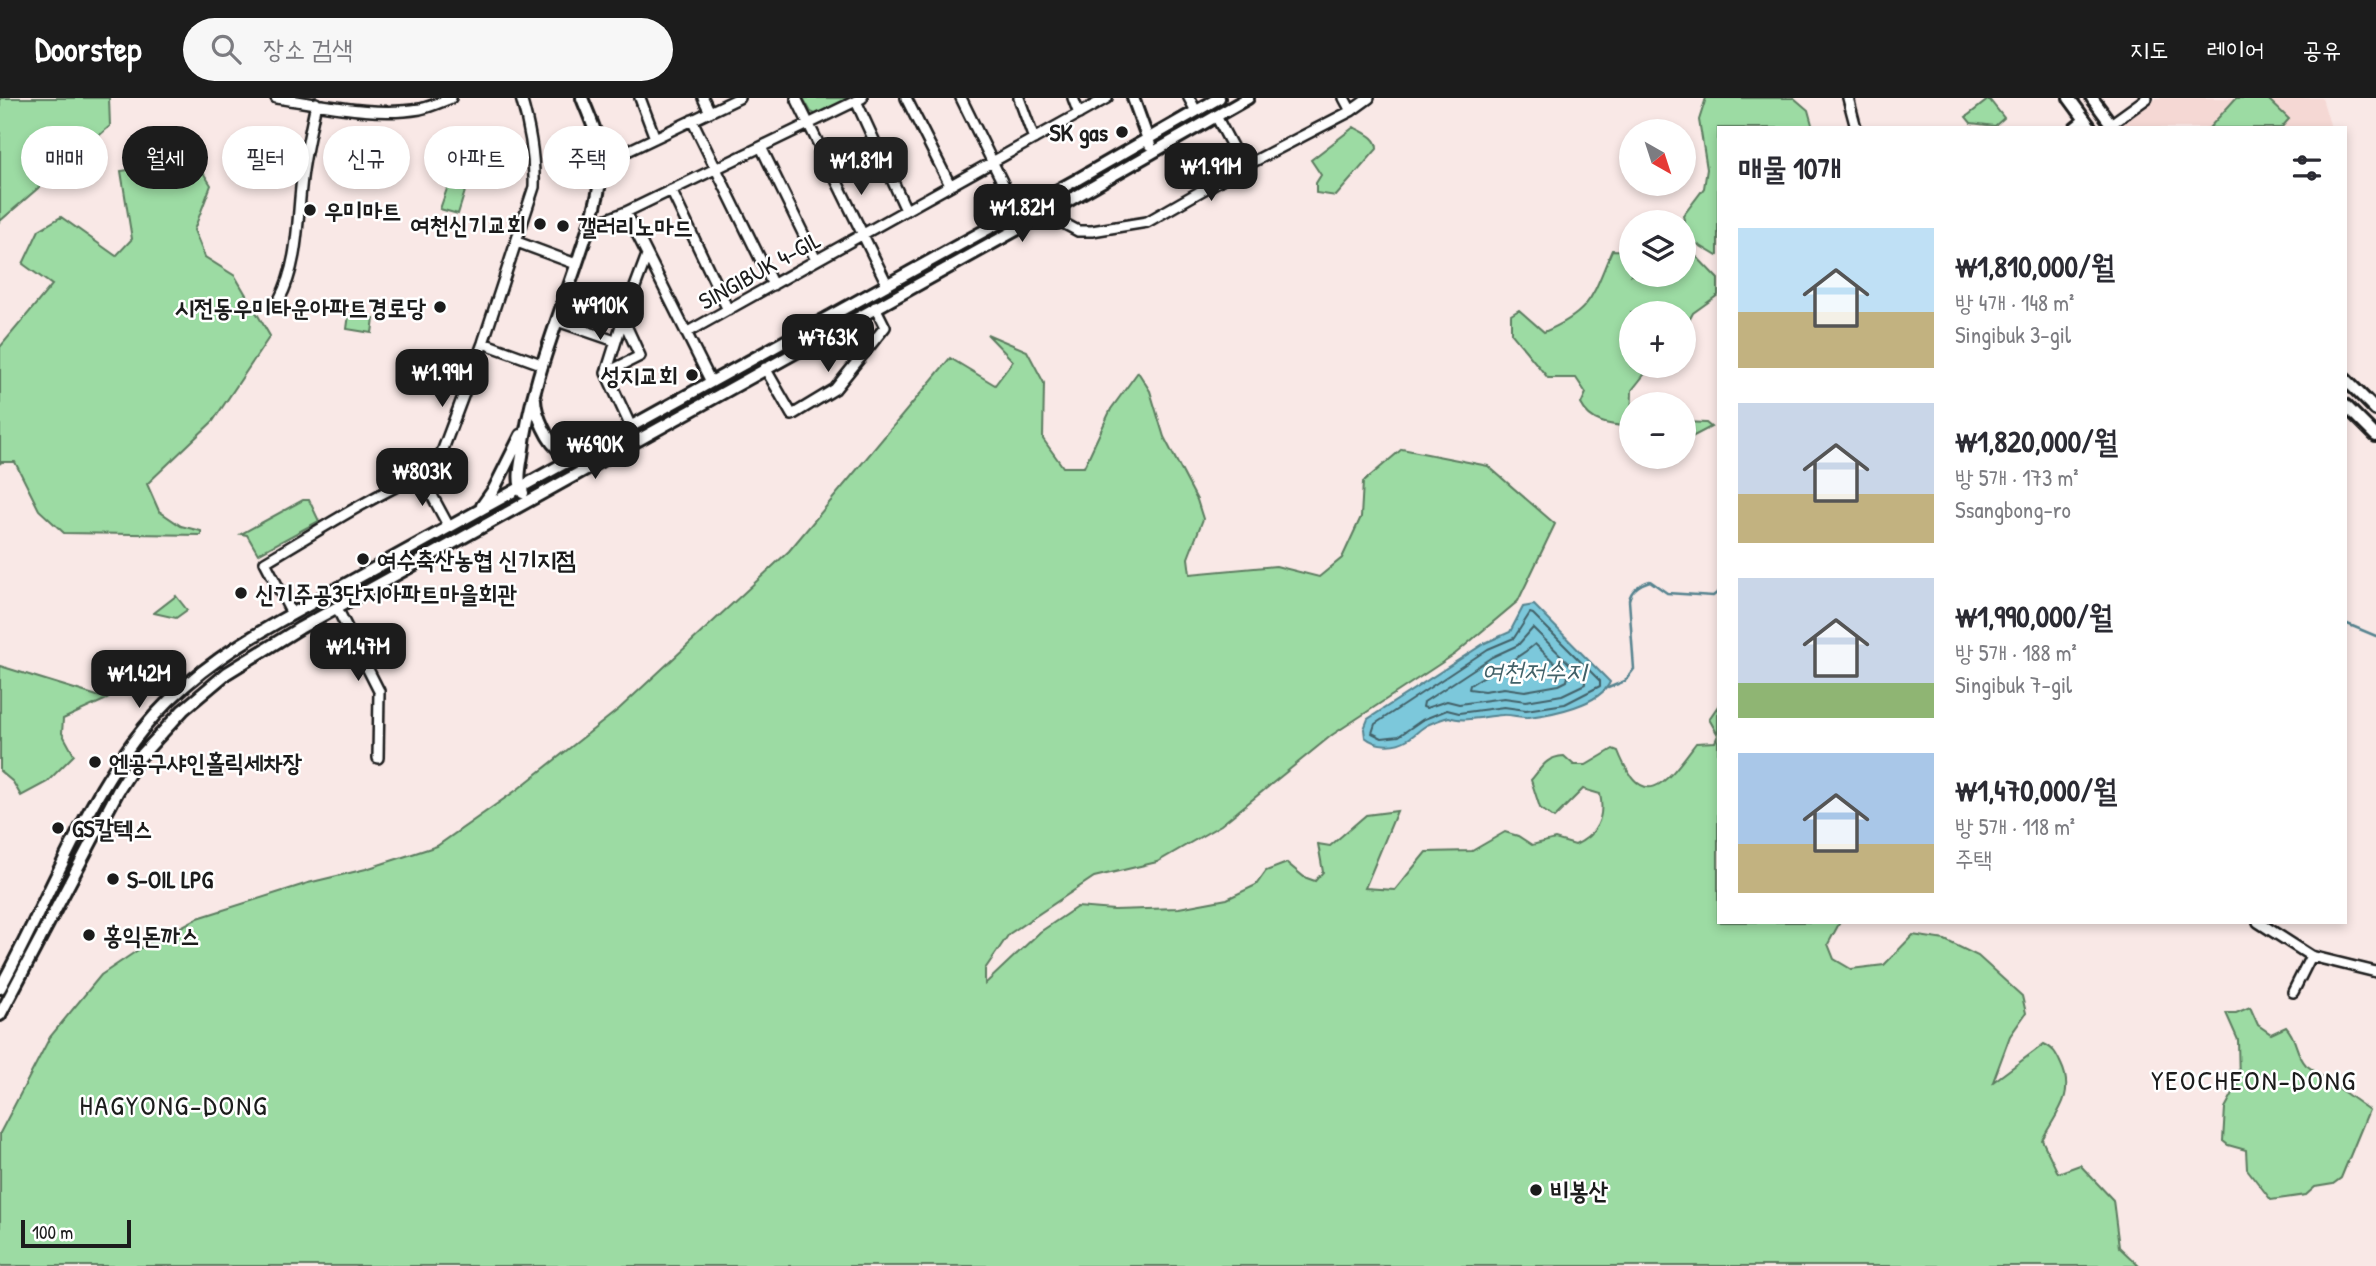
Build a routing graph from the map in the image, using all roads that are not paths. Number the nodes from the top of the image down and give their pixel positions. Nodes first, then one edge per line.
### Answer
1 (276, 98) edge
2 (451, 98) edge
3 (522, 98) edge
4 (582, 98) edge
5 (640, 98) edge
6 (703, 98) edge
7 (738, 98) edge
8 (796, 98) edge
9 (906, 98) edge
10 (961, 98) edge
11 (1019, 98) edge
12 (1073, 98) edge
13 (1107, 98) edge
14 (1133, 98) edge
15 (1189, 98) edge
16 (1219, 98) edge
17 (1248, 98) edge
18 (1344, 98) edge
19 (1369, 98) edge
20 (1848, 98) edge
21 (2070, 98) edge
22 (2092, 98) edge
23 (2147, 98) edge
24 (859, 100) edge
25 (316, 103) junction
26 (1196, 111) junction
27 (1351, 111) junction
28 (710, 112) junction
29 (1079, 114) junction
30 (1216, 116) junction
31 (692, 120) junction
32 (809, 124) junction
33 (2088, 124) edge
34 (593, 126) edge
35 (1855, 126) edge
36 (2112, 126) edge
37 (655, 138) junction
38 (1148, 138) junction
39 (1034, 139) junction
40 (761, 146) junction
41 (630, 150) edge
42 (1153, 152) junction
43 (992, 162) junction
44 (1243, 167) junction
45 (717, 168) junction
46 (950, 186) junction
47 (598, 189) edge
48 (671, 190) junction
49 (1054, 209) junction
50 (906, 210) junction
51 (626, 212) junction
52 (1017, 212) junction
53 (589, 226) junction
54 (863, 234) junction
55 (517, 242) junction
56 (647, 255) junction
57 (816, 260) junction
58 (576, 264) junction
59 (887, 284) junction
60 (773, 285) junction
61 (279, 300) dead end
62 (875, 307) junction
63 (728, 310) junction
64 (623, 319) junction
65 (557, 321) junction
66 (686, 333) junction
67 (615, 341) junction
68 (483, 343) junction
69 (541, 364) junction
70 (765, 368) junction
71 (606, 373) junction
72 (2347, 381) edge
73 (711, 382) junction
74 (534, 394) junction
75 (2347, 407) edge
76 (2376, 410) edge
77 (525, 426) junction
78 (631, 426) junction
79 (2376, 436) edge
80 (588, 450) junction
81 (421, 475) junction
82 (520, 488) junction
83 (527, 501) junction
84 (460, 521) junction
85 (449, 527) junction
86 (337, 608) junction
87 (292, 614) junction
88 (300, 628) junction
89 (378, 758) dead end
90 (2261, 924) edge
91 (2311, 956) junction
92 (2376, 972) edge
93 (1, 981) edge
94 (2293, 992) dead end
95 (0, 1015) edge

1 - 25 street
2 - 25 street
3 - 55 street
4 - 34 street
5 - 37 street
6 - 28 street
7 - 28 street
8 - 32 street
9 - 46 street
10 - 43 street
11 - 39 street
12 - 29 street
13 - 29 street, SINGIBUK 4-GIL
14 - 38 street
15 - 26 street
16 - 26 street
17 - 30 street
18 - 27 street
19 - 27 street
20 - 35 street
21 - 33 street
22 - 36 street
23 - 36 street
24 - 32 street
24 - 50 street
25 - 61 street
26 - 38 street
27 - 44 street
28 - 31 street
29 - 39 street, SINGIBUK 4-GIL
30 - 42 street
30 - 44 street
31 - 37 street
31 - 45 street
32 - 40 street
32 - 54 street
37 - 41 street
38 - 42 street
38 - 52 street
39 - 43 street, SINGIBUK 4-GIL
40 - 45 street
40 - 57 street
42 - 49 street
43 - 46 street, SINGIBUK 4-GIL
43 - 52 street
44 - 49 street
45 - 48 street
45 - 60 street
46 - 50 street, SINGIBUK 4-GIL
47 - 53 street
48 - 51 street
48 - 63 street
49 - 62 street
50 - 54 street, SINGIBUK 4-GIL
51 - 53 street
51 - 56 street
52 - 59 street
53 - 58 street
54 - 57 street, SINGIBUK 4-GIL
54 - 59 street
55 - 58 street
55 - 68 street
56 - 64 street
56 - 66 street
57 - 60 street, SINGIBUK 4-GIL
58 - 65 street
59 - 73 street
60 - 63 street, SINGIBUK 4-GIL
62 - 70 street
62 - 70 street
63 - 66 street, SINGIBUK 4-GIL
64 - 67 street
64 - 71 street
65 - 67 street
65 - 69 street
66 - 73 street
67 - 71 street
68 - 69 street
68 - 81 street
69 - 74 street
70 - 83 street
71 - 78 street
72 - 76 street
73 - 78 street
74 - 77 street
74 - 80 street
75 - 79 street
77 - 82 street
77 - 84 street
78 - 80 street
80 - 82 street
81 - 85 street
81 - 87 street
82 - 83 street
82 - 84 street
83 - 86 street
84 - 85 street
85 - 87 street
86 - 88 street
86 - 89 street
87 - 88 street
87 - 93 street
88 - 95 street
90 - 91 street
91 - 92 street
91 - 94 street

